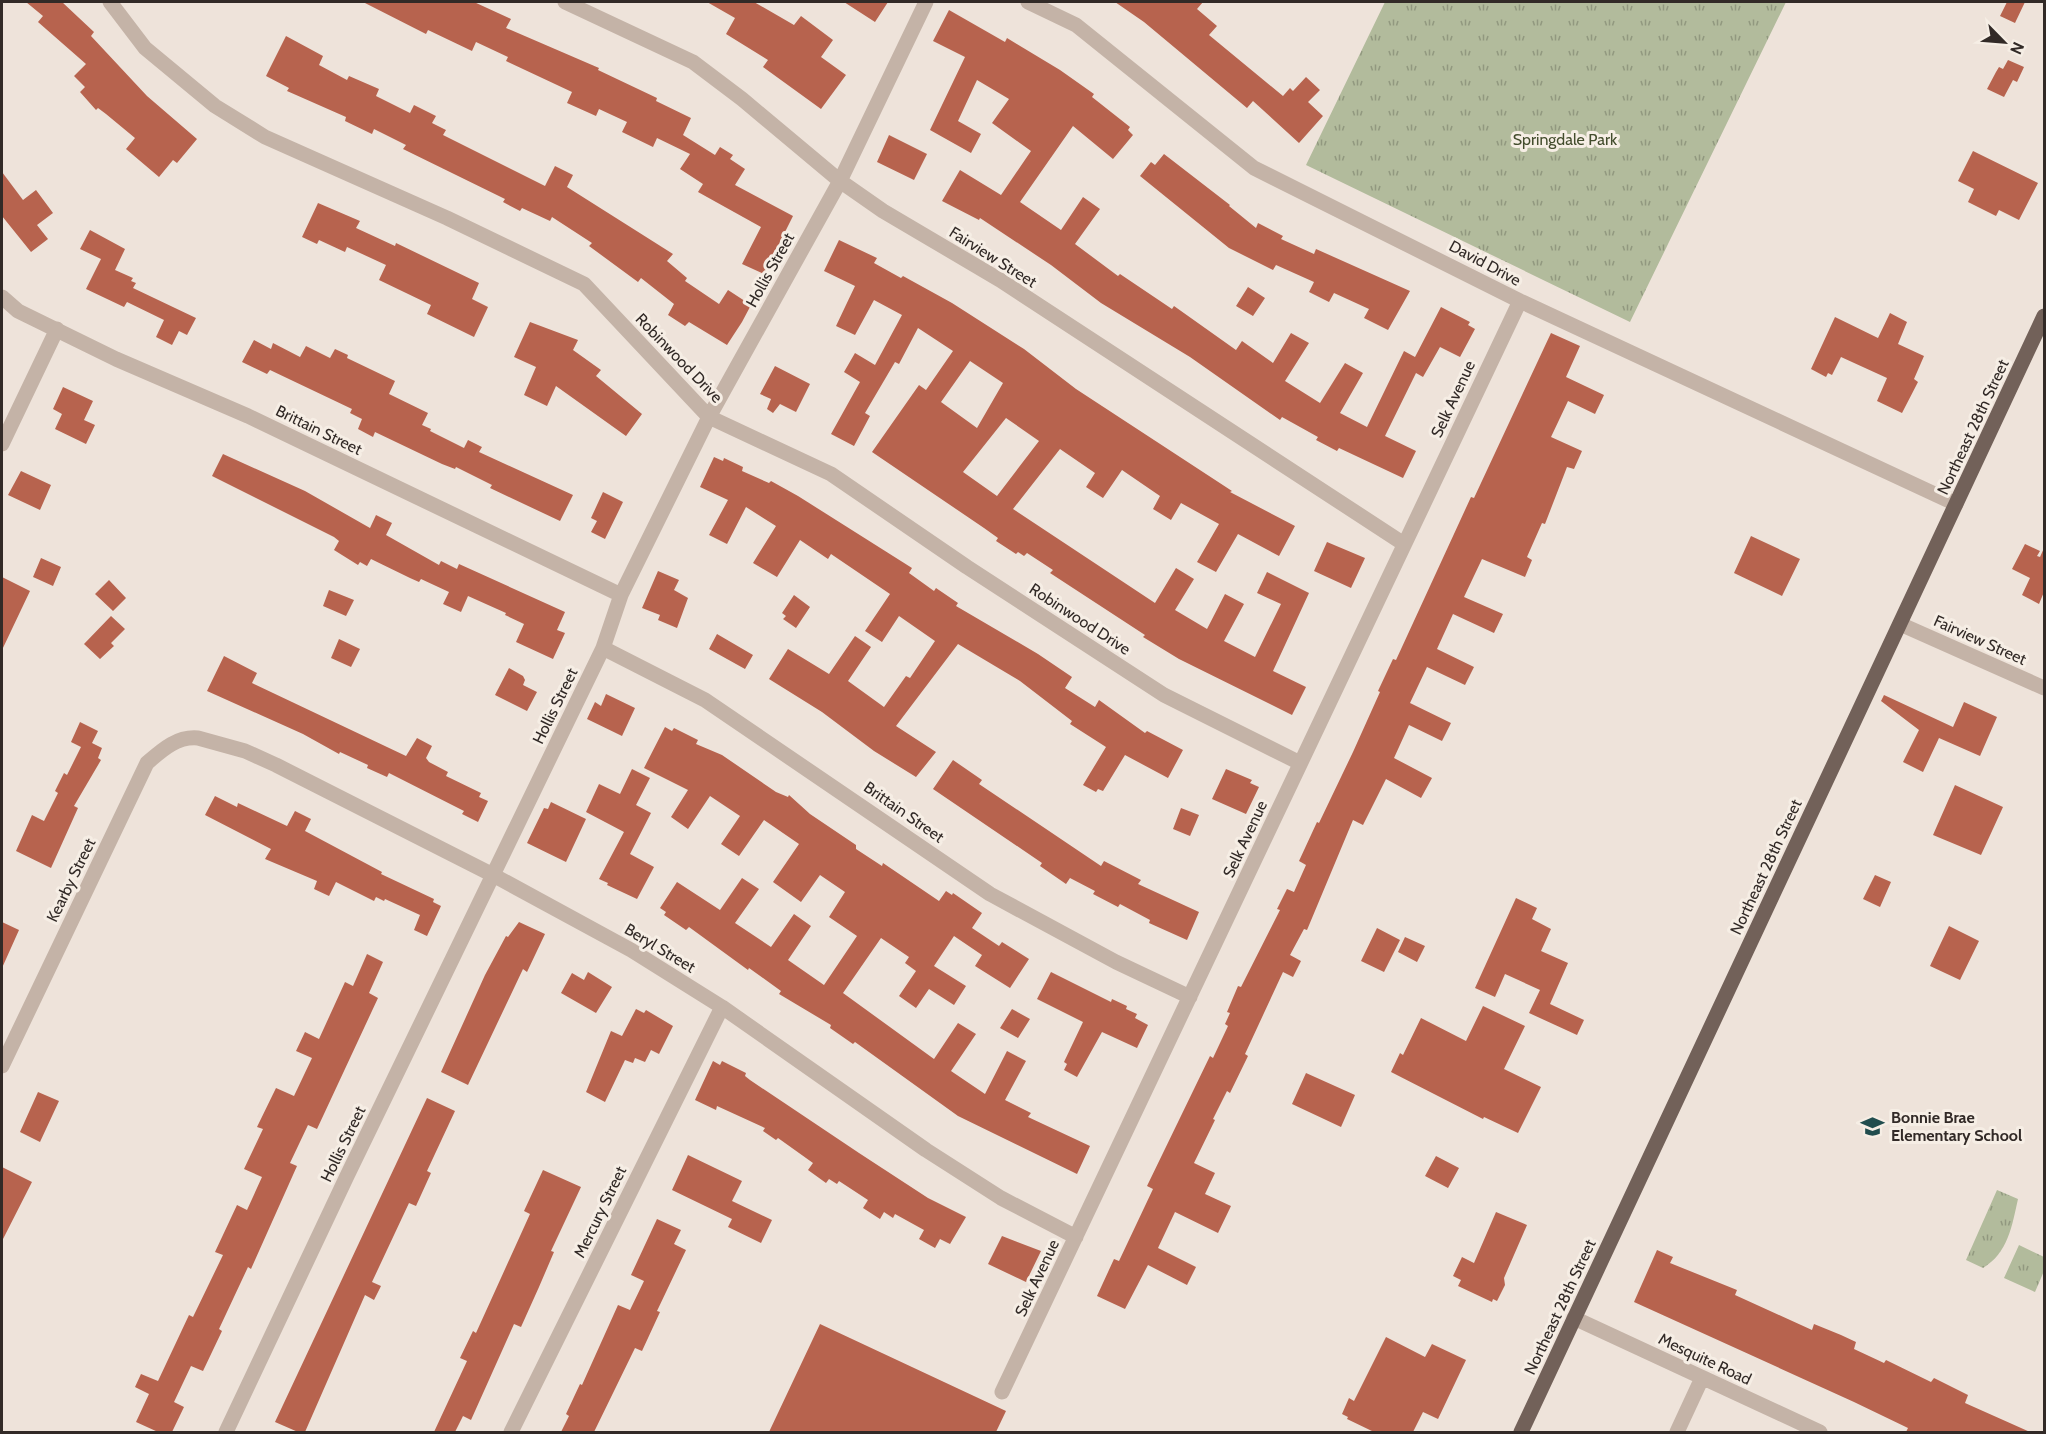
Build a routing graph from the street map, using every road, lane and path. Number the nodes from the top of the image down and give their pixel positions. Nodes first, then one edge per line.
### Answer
1 (110, 2) edge
2 (565, 2) edge
3 (926, 2) edge
4 (1028, 2) edge
5 (840, 181) junction
6 (2, 297) edge
7 (1520, 301) junction
8 (2044, 316) edge
9 (57, 329) junction
10 (709, 417) junction
11 (2, 444) edge
12 (1956, 504) junction
13 (1404, 544) junction
14 (621, 595) junction
15 (1900, 624) junction
16 (603, 648) junction
17 (2044, 688) edge
18 (198, 738) joint
19 (1300, 763) junction
20 (493, 875) junction
21 (1190, 997) junction
22 (722, 1007) junction
23 (2, 1066) edge
24 (1076, 1237) junction
25 (1574, 1318) junction
26 (1702, 1378) junction
27 (1002, 1392) dead end
28 (226, 1432) edge
29 (511, 1432) edge
30 (1521, 1432) edge
31 (1677, 1432) edge
32 (1820, 1432) edge

1 - 10 street, Robinwood Drive
2 - 5 street, Fairview Street
3 - 5 street, Hollis Street
4 - 7 street, David Drive
5 - 10 street, Hollis Street
5 - 13 street, Fairview Street
6 - 9 street, Brittain Street
7 - 12 street, David Drive
7 - 13 street, Selk Avenue
8 - 12 main road, Northeast 28th Street
9 - 11 street
9 - 14 street, Brittain Street
10 - 14 street, Hollis Street
10 - 19 street, Robinwood Drive
12 - 15 main road, Northeast 28th Street
13 - 19 street, Selk Avenue
14 - 16 street, Hollis Street
15 - 17 street, Fairview Street
15 - 25 main road, Northeast 28th Street
16 - 20 street, Hollis Street
16 - 21 street, Brittain Street
18 - 20 street, Beryl Street
18 - 23 street, Kearby Street
19 - 21 street, Selk Avenue
20 - 22 street, Beryl Street
20 - 28 street, Hollis Street
21 - 24 street, Selk Avenue
22 - 24 street, Beryl Street
22 - 29 street, Mercury Street
24 - 27 street, Selk Avenue
25 - 26 street, Mesquite Road
25 - 30 main road, Northeast 28th Street
26 - 31 street
26 - 32 street, Mesquite Road

